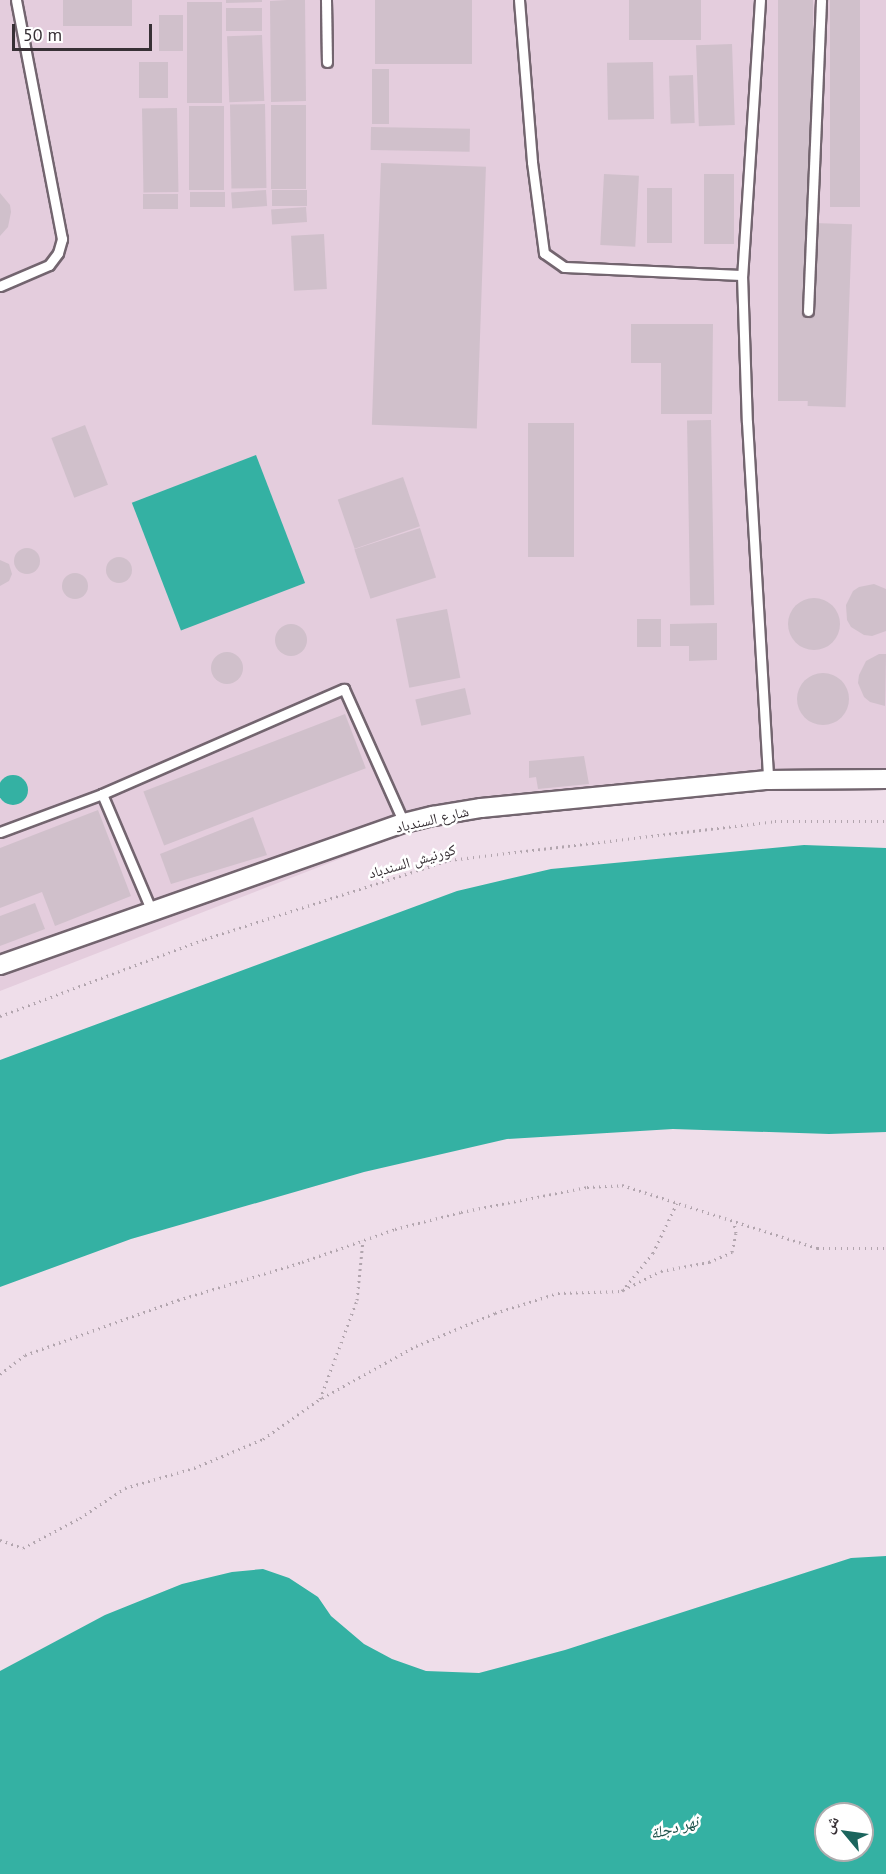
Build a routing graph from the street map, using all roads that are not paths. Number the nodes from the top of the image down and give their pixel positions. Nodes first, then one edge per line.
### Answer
1 (16, 0) edge
2 (326, 0) edge
3 (519, 0) edge
4 (760, 0) edge
5 (821, 0) edge
6 (327, 62) dead end
7 (742, 275) junction
8 (0, 286) edge
9 (808, 311) dead end
10 (886, 779) edge
11 (768, 780) junction
12 (102, 794) junction
13 (404, 823) junction
14 (0, 832) edge
15 (152, 912) junction
16 (0, 965) edge

1 - 8 lane
2 - 6 lane
3 - 7 lane
4 - 7 lane
5 - 9 lane
7 - 11 lane
10 - 11 street, شارع السندباد
11 - 13 street, شارع السندباد
12 - 13 lane
12 - 14 lane
12 - 15 lane
13 - 15 street, شارع السندباد
15 - 16 street, شارع السندباد

